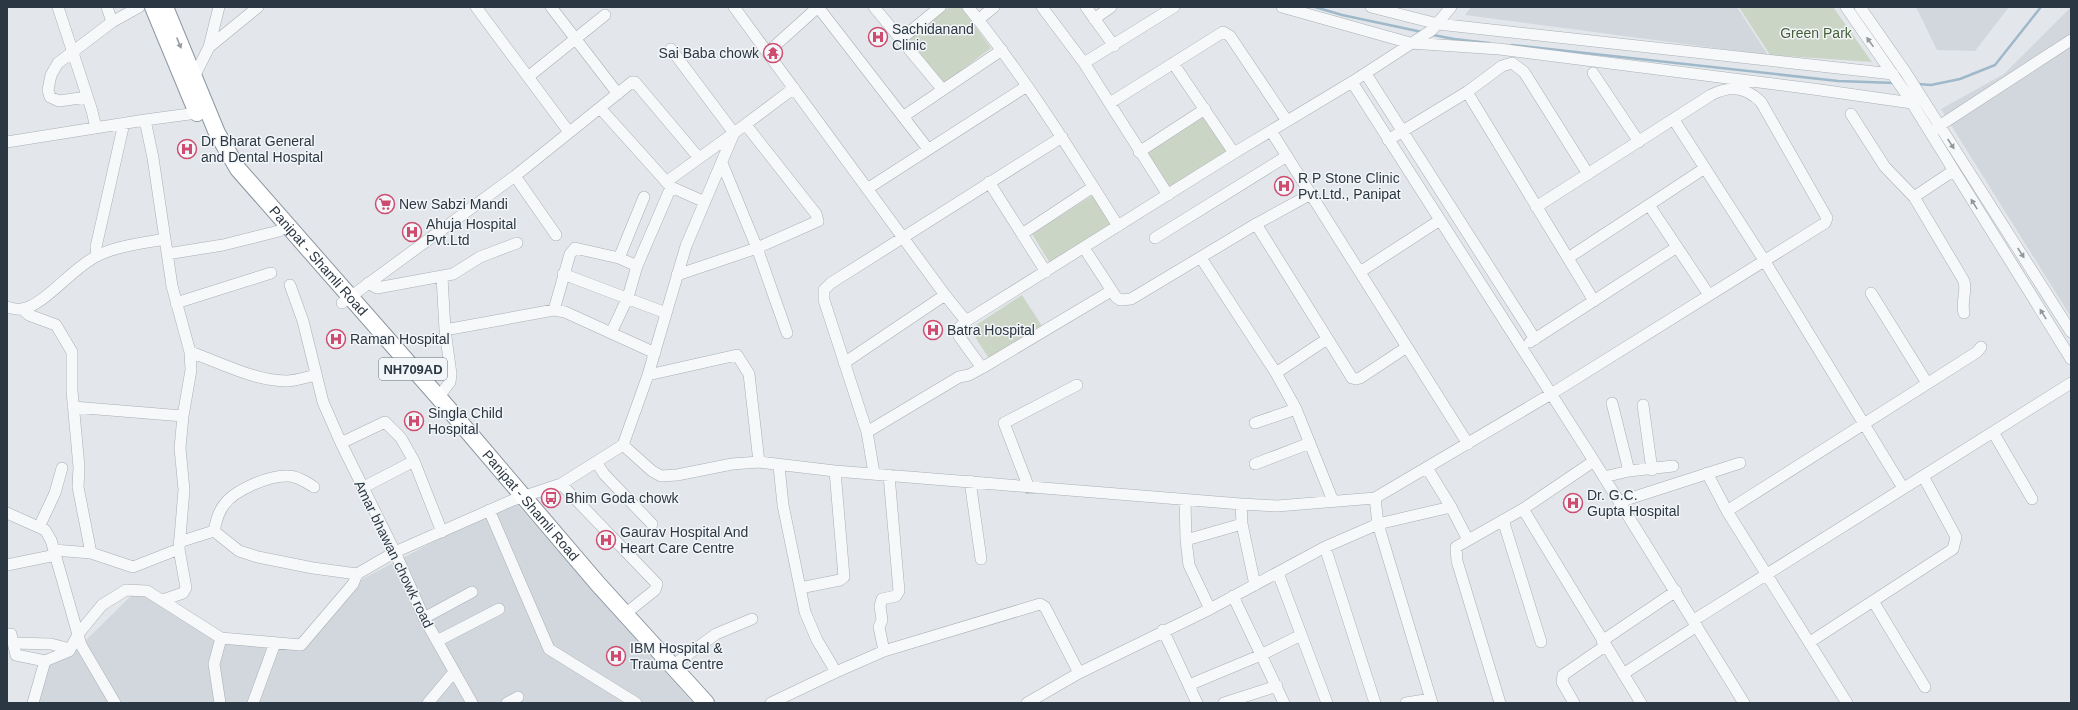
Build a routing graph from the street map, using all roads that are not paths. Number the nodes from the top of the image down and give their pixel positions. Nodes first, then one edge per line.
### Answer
1 (58, 7) edge
2 (107, 7) edge
3 (139, 7) edge
4 (153, 7) edge
5 (165, 7) edge
6 (219, 7) edge
7 (258, 7) edge
8 (476, 7) edge
9 (551, 7) edge
10 (734, 7) edge
11 (818, 7) edge
12 (875, 7) edge
13 (940, 7) edge
14 (968, 7) edge
15 (994, 7) edge
16 (1042, 7) edge
17 (1086, 7) edge
18 (1111, 7) edge
19 (1174, 7) edge
20 (1282, 7) edge
21 (1371, 7) edge
22 (1451, 7) edge
23 (1846, 7) edge
24 (1860, 7) edge
25 (605, 16) dead end
26 (1094, 19) junction
27 (978, 20) junction
28 (112, 22) junction
29 (1435, 27) junction
30 (576, 39) junction
31 (901, 39) junction
32 (2071, 40) edge
33 (1413, 42) junction
34 (1114, 46) junction
35 (209, 47) junction
36 (671, 49) dead end
37 (1002, 50) junction
38 (768, 52) junction
39 (72, 53) junction
40 (1084, 63) junction
41 (1173, 63) junction
42 (1593, 73) dead end
43 (1366, 74) junction
44 (1893, 74) junction
45 (528, 77) junction
46 (1352, 82) junction
47 (190, 83) junction
48 (1027, 86) junction
49 (794, 88) junction
50 (942, 89) junction
51 (1467, 92) junction
52 (618, 94) junction
53 (87, 97) junction
54 (1914, 99) junction
55 (1110, 103) junction
56 (600, 108) junction
57 (1206, 109) junction
58 (197, 113) junction
59 (1851, 114) dead end
60 (904, 116) junction
61 (145, 120) junction
62 (1674, 120) junction
63 (1287, 121) junction
64 (124, 123) junction
65 (746, 125) junction
66 (1940, 126) junction
67 (96, 128) junction
68 (1271, 131) junction
69 (1402, 131) junction
70 (569, 132) junction
71 (734, 133) junction
72 (1929, 133) junction
73 (1062, 137) junction
74 (1388, 140) junction
75 (7, 142) edge
76 (1639, 142) junction
77 (928, 149) junction
78 (1140, 152) junction
79 (1234, 154) junction
80 (1287, 156) junction
81 (699, 158) junction
82 (722, 163) junction
83 (1706, 168) junction
84 (1953, 171) junction
85 (1588, 174) junction
86 (515, 176) junction
87 (989, 182) junction
88 (668, 184) junction
89 (1093, 187) junction
90 (867, 189) junction
91 (1311, 194) junction
92 (1168, 196) junction
93 (644, 197) dead end
94 (1914, 197) junction
95 (705, 202) junction
96 (1649, 205) junction
97 (1536, 207) junction
98 (1440, 220) junction
99 (1256, 224) junction
100 (1118, 226) junction
101 (282, 228) junction
102 (1022, 234) junction
103 (556, 235) dead end
104 (902, 237) junction
105 (1154, 238) dead end
106 (165, 239) junction
107 (517, 243) dead end
108 (1677, 247) junction
109 (757, 248) junction
110 (1084, 248) junction
111 (167, 254) junction
112 (97, 255) junction
113 (619, 258) junction
114 (1201, 258) junction
115 (1568, 258) junction
116 (1764, 260) junction
117 (637, 266) junction
118 (271, 272) dead end
119 (1046, 272) junction
120 (1360, 272) junction
121 (563, 274) junction
122 (677, 276) junction
123 (442, 277) junction
124 (368, 283) junction
125 (290, 285) dead end
126 (1112, 291) junction
127 (1871, 293) dead end
128 (1709, 295) junction
129 (945, 296) junction
130 (628, 297) junction
131 (346, 300) junction
132 (1594, 301) junction
133 (176, 303) junction
134 (7, 306) edge
135 (22, 309) junction
136 (554, 310) junction
137 (666, 313) junction
138 (1964, 313) dead end
139 (2068, 319) edge
140 (966, 321) junction
141 (2052, 328) junction
142 (445, 330) junction
143 (2071, 332) edge
144 (611, 333) junction
145 (787, 333) dead end
146 (1327, 338) junction
147 (1535, 339) junction
148 (1407, 346) junction
149 (1981, 347) dead end
150 (1522, 348) junction
151 (190, 352) junction
152 (655, 353) junction
153 (2071, 359) edge
154 (844, 363) junction
155 (982, 368) junction
156 (1276, 373) junction
157 (316, 375) junction
158 (648, 375) junction
159 (1927, 383) junction
160 (2071, 383) edge
161 (1077, 384) dead end
162 (1551, 394) junction
163 (438, 398) junction
164 (1612, 403) dead end
165 (1643, 405) dead end
166 (73, 407) junction
167 (1296, 409) junction
168 (183, 416) junction
169 (1255, 423) dead end
170 (1864, 423) junction
171 (867, 432) junction
172 (1993, 432) junction
173 (341, 443) junction
174 (1310, 444) junction
175 (1468, 444) junction
176 (622, 445) junction
177 (414, 461) junction
178 (596, 462) junction
179 (759, 462) junction
180 (1594, 462) junction
181 (1740, 463) dead end
182 (1255, 464) dead end
183 (779, 466) junction
184 (1673, 466) dead end
185 (62, 468) dead end
186 (1427, 468) junction
187 (1629, 470) junction
188 (1652, 470) junction
189 (835, 471) junction
190 (874, 473) junction
191 (1707, 474) junction
192 (889, 475) junction
193 (1923, 476) junction
194 (1604, 477) junction
195 (970, 481) junction
196 (561, 484) junction
197 (314, 486) dead end
198 (362, 488) junction
199 (1029, 488) junction
200 (1903, 488) junction
201 (518, 498) junction
202 (1375, 498) junction
203 (2032, 498) dead end
204 (1185, 500) junction
205 (1333, 501) junction
206 (1619, 502) junction
207 (1241, 504) junction
208 (1451, 507) junction
209 (1523, 509) junction
210 (489, 510) junction
211 (1727, 511) junction
212 (7, 513) edge
213 (1503, 520) junction
214 (652, 524) dead end
215 (1242, 524) junction
216 (1378, 524) junction
217 (39, 527) junction
218 (214, 531) junction
219 (442, 532) junction
220 (1186, 540) junction
221 (1468, 540) junction
222 (179, 546) junction
223 (1325, 547) junction
224 (55, 552) junction
225 (395, 552) junction
226 (91, 553) junction
227 (981, 559) dead end
228 (7, 565) edge
229 (1278, 573) junction
230 (1768, 573) junction
231 (357, 574) junction
232 (1255, 585) junction
233 (800, 588) junction
234 (1676, 591) junction
235 (472, 592) dead end
236 (1233, 596) junction
237 (163, 600) junction
238 (1873, 602) junction
239 (1210, 608) junction
240 (499, 609) dead end
241 (625, 614) junction
242 (424, 618) junction
243 (752, 619) dead end
244 (1696, 623) junction
245 (1163, 630) junction
246 (79, 633) junction
247 (1301, 635) junction
248 (221, 638) junction
249 (10, 640) edge
250 (437, 641) junction
251 (1541, 642) dead end
252 (1810, 642) junction
253 (275, 643) junction
254 (1604, 644) junction
255 (70, 648) junction
256 (884, 651) junction
257 (1262, 655) junction
258 (45, 661) junction
259 (672, 666) junction
260 (454, 672) junction
261 (836, 672) junction
262 (1079, 673) junction
263 (1623, 674) junction
264 (1189, 685) junction
265 (1277, 686) junction
266 (1925, 687) dead end
267 (518, 696) dead end
268 (625, 699) edge
269 (1431, 701) edge
270 (112, 702) edge
271 (33, 703) edge
272 (220, 703) edge
273 (253, 703) edge
274 (428, 703) edge
275 (472, 703) edge
276 (507, 703) edge
277 (636, 703) edge
278 (691, 703) edge
279 (706, 703) edge
280 (771, 703) edge
281 (1027, 703) edge
282 (1197, 703) edge
283 (1224, 703) edge
284 (1284, 703) edge
285 (1327, 703) edge
286 (1375, 703) edge
287 (1406, 703) edge
288 (1500, 703) edge
289 (1574, 703) edge
290 (1641, 703) edge
291 (1744, 703) edge
292 (1847, 703) edge

1 - 39 street
2 - 28 street
3 - 28 street
4 - 47 highway, Panipat - Shamli Road / NH709AD
5 -> 47 highway, Panipat - Shamli Road / NH709AD
6 - 35 street
7 - 35 street
8 - 45 street
9 - 30 street
10 - 38 street
11 - 38 street
11 - 60 street
12 - 31 street
13 - 31 street
14 - 27 street
15 - 27 street
16 - 40 street
17 - 26 street
18 - 26 street
19 - 34 street
20 - 33 street
21 - 29 street
22 - 29 street
44 -> 23 street
24 - 54 street
25 - 30 street
26 - 34 street
27 - 37 street
28 - 39 street
29 - 33 street
29 - 44 street
30 - 45 street
30 - 52 street
31 - 50 street
32 - 66 street
33 - 43 street
33 - 54 street
34 - 40 street
35 - 47 street
36 - 71 street
37 - 48 street
37 - 50 street
38 - 49 street
39 - 53 street
39 - 53 street
40 - 55 street
41 - 55 street
41 - 57 street
41 - 63 street
42 - 76 street
43 - 46 street
43 - 69 street
44 - 54 street
45 - 70 street
46 - 63 street
46 - 74 street
47 - 58 highway, Panipat - Shamli Road / NH709AD
47 - 101 highway, Panipat - Shamli Road / NH709AD
48 - 73 street
48 - 77 street
49 - 65 street
49 - 90 street
50 - 60 street
51 - 69 street
51 - 85 street
51 - 97 street
52 - 56 street
52 - 81 street
53 - 67 street
54 - 66 street
54 - 72 street
55 - 78 street
56 - 70 street
56 - 88 street
57 - 78 street
57 - 79 street
58 - 61 street
58 - 101 highway, Panipat - Shamli Road / NH709AD
59 - 94 street
60 - 77 street
61 - 64 street
61 - 106 street
62 - 76 street
62 - 83 street
62 - 116 street
63 - 68 street
64 - 67 street
64 - 112 street
65 - 71 street
65 - 109 street
66 - 72 street
66 -> 139 street
67 - 75 street
68 - 79 street
68 - 80 street
69 - 74 street
69 - 147 street
70 - 86 street
71 - 81 street
71 - 82 street
72 - 84 street
73 - 87 street
73 - 89 street
74 - 98 street
76 - 85 street
77 - 90 street
78 - 92 street
79 - 92 street
80 - 91 street
80 - 105 street
81 - 88 street
82 - 95 street
82 - 109 street
83 - 96 street
83 - 116 street
84 - 94 street
141 -> 84 street
85 - 97 street
86 - 103 street
86 - 124 street
87 - 102 street
87 - 104 street
88 - 95 street
88 - 117 street
89 - 100 street
89 - 102 street
90 - 104 street
91 - 99 street
91 - 120 street
92 - 100 street
93 - 113 street
94 - 138 street
95 - 122 street
96 - 108 street
96 - 115 street
97 - 115 street
98 - 120 street
98 - 150 street
99 - 114 street
99 - 146 street
100 - 110 street
101 - 111 street
101 - 131 highway, Panipat - Shamli Road / NH709AD
102 - 119 street
104 - 129 street
104 - 154 street
106 - 111 street
106 - 112 street
107 - 123 street
108 - 128 street
108 - 132 street
109 - 122 street
109 - 145 street
110 - 119 street
110 - 126 street
111 - 133 street
112 - 135 street
113 - 117 street
113 - 121 street
114 - 126 street
114 - 156 street
115 - 132 street
116 - 128 street
116 - 170 street
117 - 130 street
118 - 133 street
119 - 140 street
120 - 148 street
121 - 130 street
121 - 136 street
122 - 137 street
123 - 124 street
123 - 142 street
124 - 131 street
125 - 157 street, Amar bhawan chowk road
126 - 155 street
127 - 159 street
128 - 162 street
129 - 140 street
129 - 154 street
130 - 137 street
130 - 144 street
131 - 163 highway, Panipat - Shamli Road / NH709AD
131 - 201 highway, Panipat - Shamli Road / NH709AD
132 - 147 street
133 - 151 street
134 - 135 street
135 - 166 street
136 - 142 street
136 - 144 street
137 - 152 street
139 - 141 street
139 - 143 street
140 - 155 street
141 - 153 street
142 - 163 street
144 - 152 street
146 - 148 street
146 - 156 street
147 - 150 street
148 - 175 street
149 - 159 street
150 - 162 street
151 - 157 street
151 - 168 street
152 - 158 street
154 - 171 street
155 - 171 street
156 - 167 street
157 - 173 street, Amar bhawan chowk road
158 - 176 street
158 - 179 street
159 - 170 street
160 - 172 street
161 - 199 street
162 - 175 street
162 - 180 street
163 - 201 highway, Panipat - Shamli Road / NH709AD
164 - 187 street
165 - 188 street
166 - 168 street
166 - 226 street
167 - 169 street
167 - 174 street
168 - 222 street
170 - 200 street
170 - 211 street
171 - 190 street
172 - 193 street
172 - 203 street
173 - 177 street
173 - 198 street, Amar bhawan chowk road
174 - 182 street
174 - 205 street
175 - 186 street
176 - 178 street
176 - 179 street
177 - 198 street
177 - 219 street
178 - 196 street
178 - 214 street
179 - 183 street
180 - 194 street
180 - 209 street
181 - 191 street
183 - 189 street
183 - 233 street
184 - 188 street
185 - 217 street
186 - 202 street
186 - 208 street
187 - 188 street
187 - 194 street
189 - 190 street
189 - 233 street
190 - 192 street
191 - 206 street
191 - 211 street
192 - 195 street
192 - 256 street
193 - 200 street
193 - 238 street
194 - 206 street
195 - 199 street
195 - 227 street
196 - 201 street
196 - 241 street
197 - 218 street
198 - 225 street, Amar bhawan chowk road
199 - 204 street
200 - 230 street
201 - 210 street
201 - 241 highway, Panipat - Shamli Road / NH709AD
201 - 278 highway, Panipat - Shamli Road / NH709AD
202 - 205 street
202 - 216 street
204 - 207 street
204 - 220 street
205 - 207 street
206 - 234 street
207 - 215 street
208 - 216 street
208 - 221 street
209 - 213 street
209 - 254 street
210 - 219 street
210 - 268 street
211 - 230 street
212 - 217 street
213 - 221 street
213 - 251 street
215 - 220 street
215 - 232 street
216 - 223 street
216 - 269 street
217 - 224 street
218 - 222 street
218 - 231 street
219 - 225 street
220 - 239 street
221 - 288 street
222 - 226 street
222 - 237 street
223 - 229 street
223 - 286 street
224 - 226 street
224 - 228 street
224 - 246 street
225 - 231 street
225 - 242 street, Amar bhawan chowk road
229 - 232 street
229 - 247 street
230 - 244 street
230 - 252 street
231 - 253 street
232 - 236 street
233 - 261 street
234 - 244 street
234 - 254 street
235 - 242 street
236 - 239 street
236 - 257 street
237 - 246 street
237 - 248 street
238 - 252 street
238 - 266 street
239 - 245 street
240 - 250 street
241 - 259 highway, Panipat - Shamli Road / NH709AD
242 - 250 street, Amar bhawan chowk road
243 - 259 street
244 - 263 street
244 - 291 street
245 - 262 street
245 - 264 street
246 - 255 street
246 - 270 street
247 - 257 street
247 - 285 street
248 - 253 street
248 - 272 street
249 - 255 street
249 - 258 street
250 - 260 street, Amar bhawan chowk road
252 - 292 street
253 - 273 street
254 - 263 street
254 - 289 street
255 - 258 street
256 - 261 street
256 - 262 street
257 - 264 street
257 - 265 street
258 - 271 street
259 - 279 highway, Panipat - Shamli Road / NH709AD
260 - 274 street
260 - 275 street, Amar bhawan chowk road
261 - 280 street
262 - 281 street
263 - 290 street
264 - 282 street
265 - 283 street
265 - 284 street
267 - 276 street
268 - 277 street
269 - 287 street

